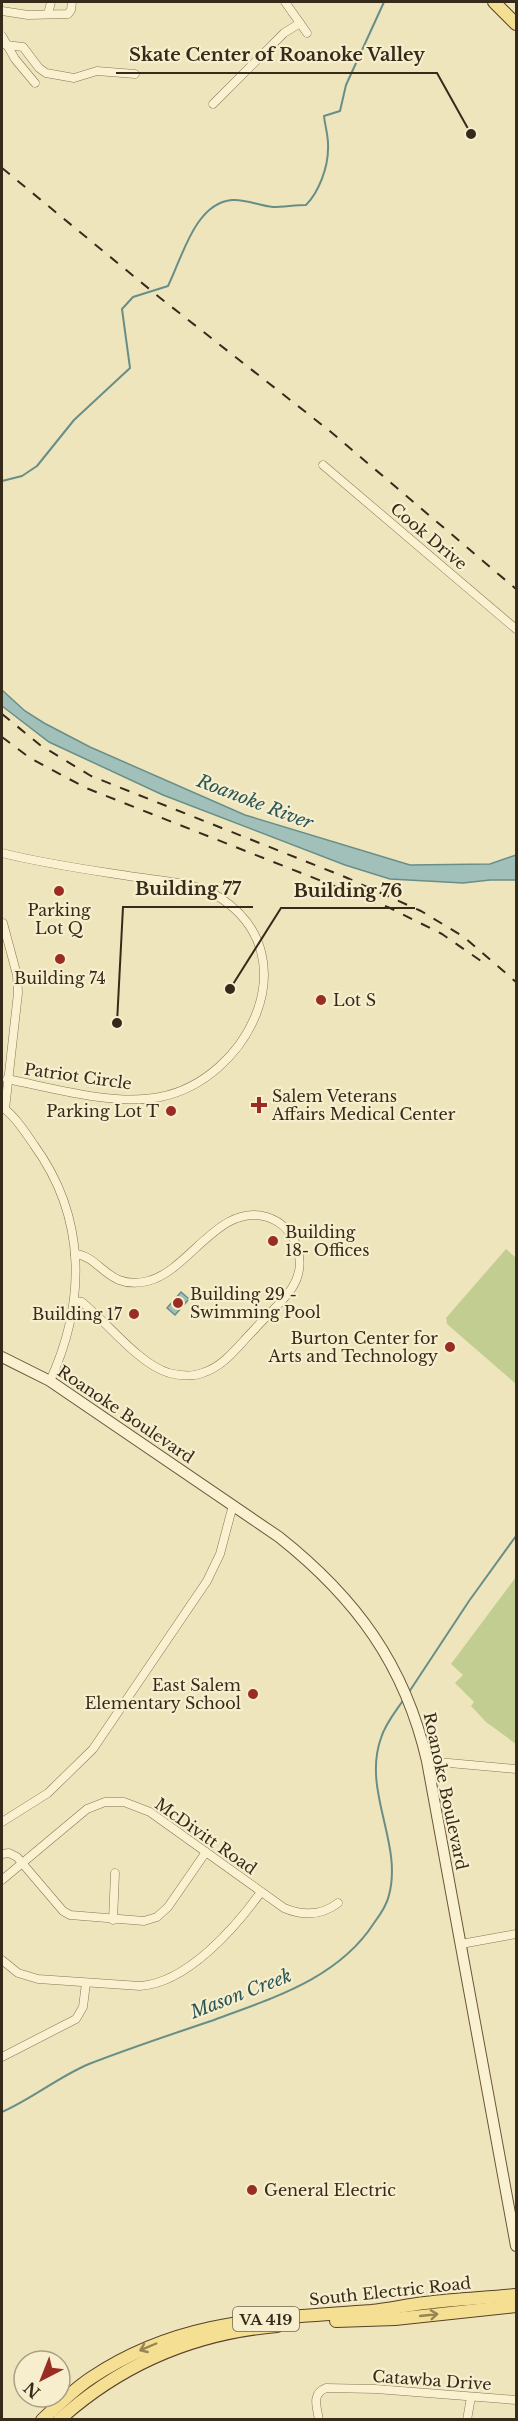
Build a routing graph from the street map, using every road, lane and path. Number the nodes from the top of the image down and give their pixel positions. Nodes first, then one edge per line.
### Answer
1 (51, 2) edge
2 (72, 2) edge
3 (285, 2) edge
4 (494, 2) edge
5 (2, 11) edge
6 (48, 14) junction
7 (300, 23) junction
8 (516, 24) edge
9 (307, 33) dead end
10 (2, 36) edge
11 (6, 45) junction
12 (135, 74) dead end
13 (35, 83) dead end
14 (213, 104) dead end
15 (323, 465) dead end
16 (516, 629) edge
17 (2, 852) edge
18 (3, 923) edge
19 (7, 1079) junction
20 (3, 1108) edge
21 (75, 1254) junction
22 (75, 1301) junction
23 (2, 1357) edge
24 (50, 1382) junction
25 (233, 1505) junction
26 (427, 1761) junction
27 (516, 1769) edge
28 (2, 1822) edge
29 (206, 1852) junction
30 (2, 1854) edge
31 (21, 1862) junction
32 (115, 1873) dead end
33 (2, 1880) edge
34 (261, 1892) junction
35 (338, 1904) dead end
36 (113, 1920) junction
37 (516, 1934) edge
38 (461, 1944) junction
39 (2, 1960) edge
40 (86, 1983) junction
41 (2, 2057) edge
42 (516, 2246) edge
43 (516, 2295) edge
44 (516, 2306) edge
45 (471, 2397) junction
46 (516, 2400) edge
47 (42, 2420) edge
48 (59, 2420) edge
49 (319, 2420) edge
50 (467, 2420) edge

1 - 6 street
2 - 6 street
3 - 7 street
4 - 8 main road
5 - 6 street
7 - 9 street
7 - 14 street
10 - 11 street
11 - 12 street
11 - 13 street
15 - 16 street, Cook Drive
17 - 19 street, Patriot Circle
18 - 19 street
19 - 20 street
20 - 21 street
21 - 22 street
21 - 22 street
22 - 24 street
23 - 24 main road, Roanoke Boulevard
24 - 25 main road, Roanoke Boulevard
25 - 26 main road, Roanoke Boulevard
25 - 28 street
26 - 27 street
26 - 38 main road, Roanoke Boulevard
29 - 31 street, McDivitt Road
29 - 34 street, McDivitt Road
29 - 36 street
30 - 31 street
31 - 33 street, McDivitt Road
31 - 36 street
32 - 36 street
34 - 35 street
34 - 40 street, McDivitt Road
37 - 38 street
38 - 42 main road, Roanoke Boulevard
39 - 40 street, McDivitt Road
40 - 41 street
43 -> 47 main road, South Electric Road / VA 419
48 -> 44 main road, South Electric Road / VA 419
45 - 46 street, Catawba Drive
45 - 49 street, Catawba Drive
45 - 50 street

